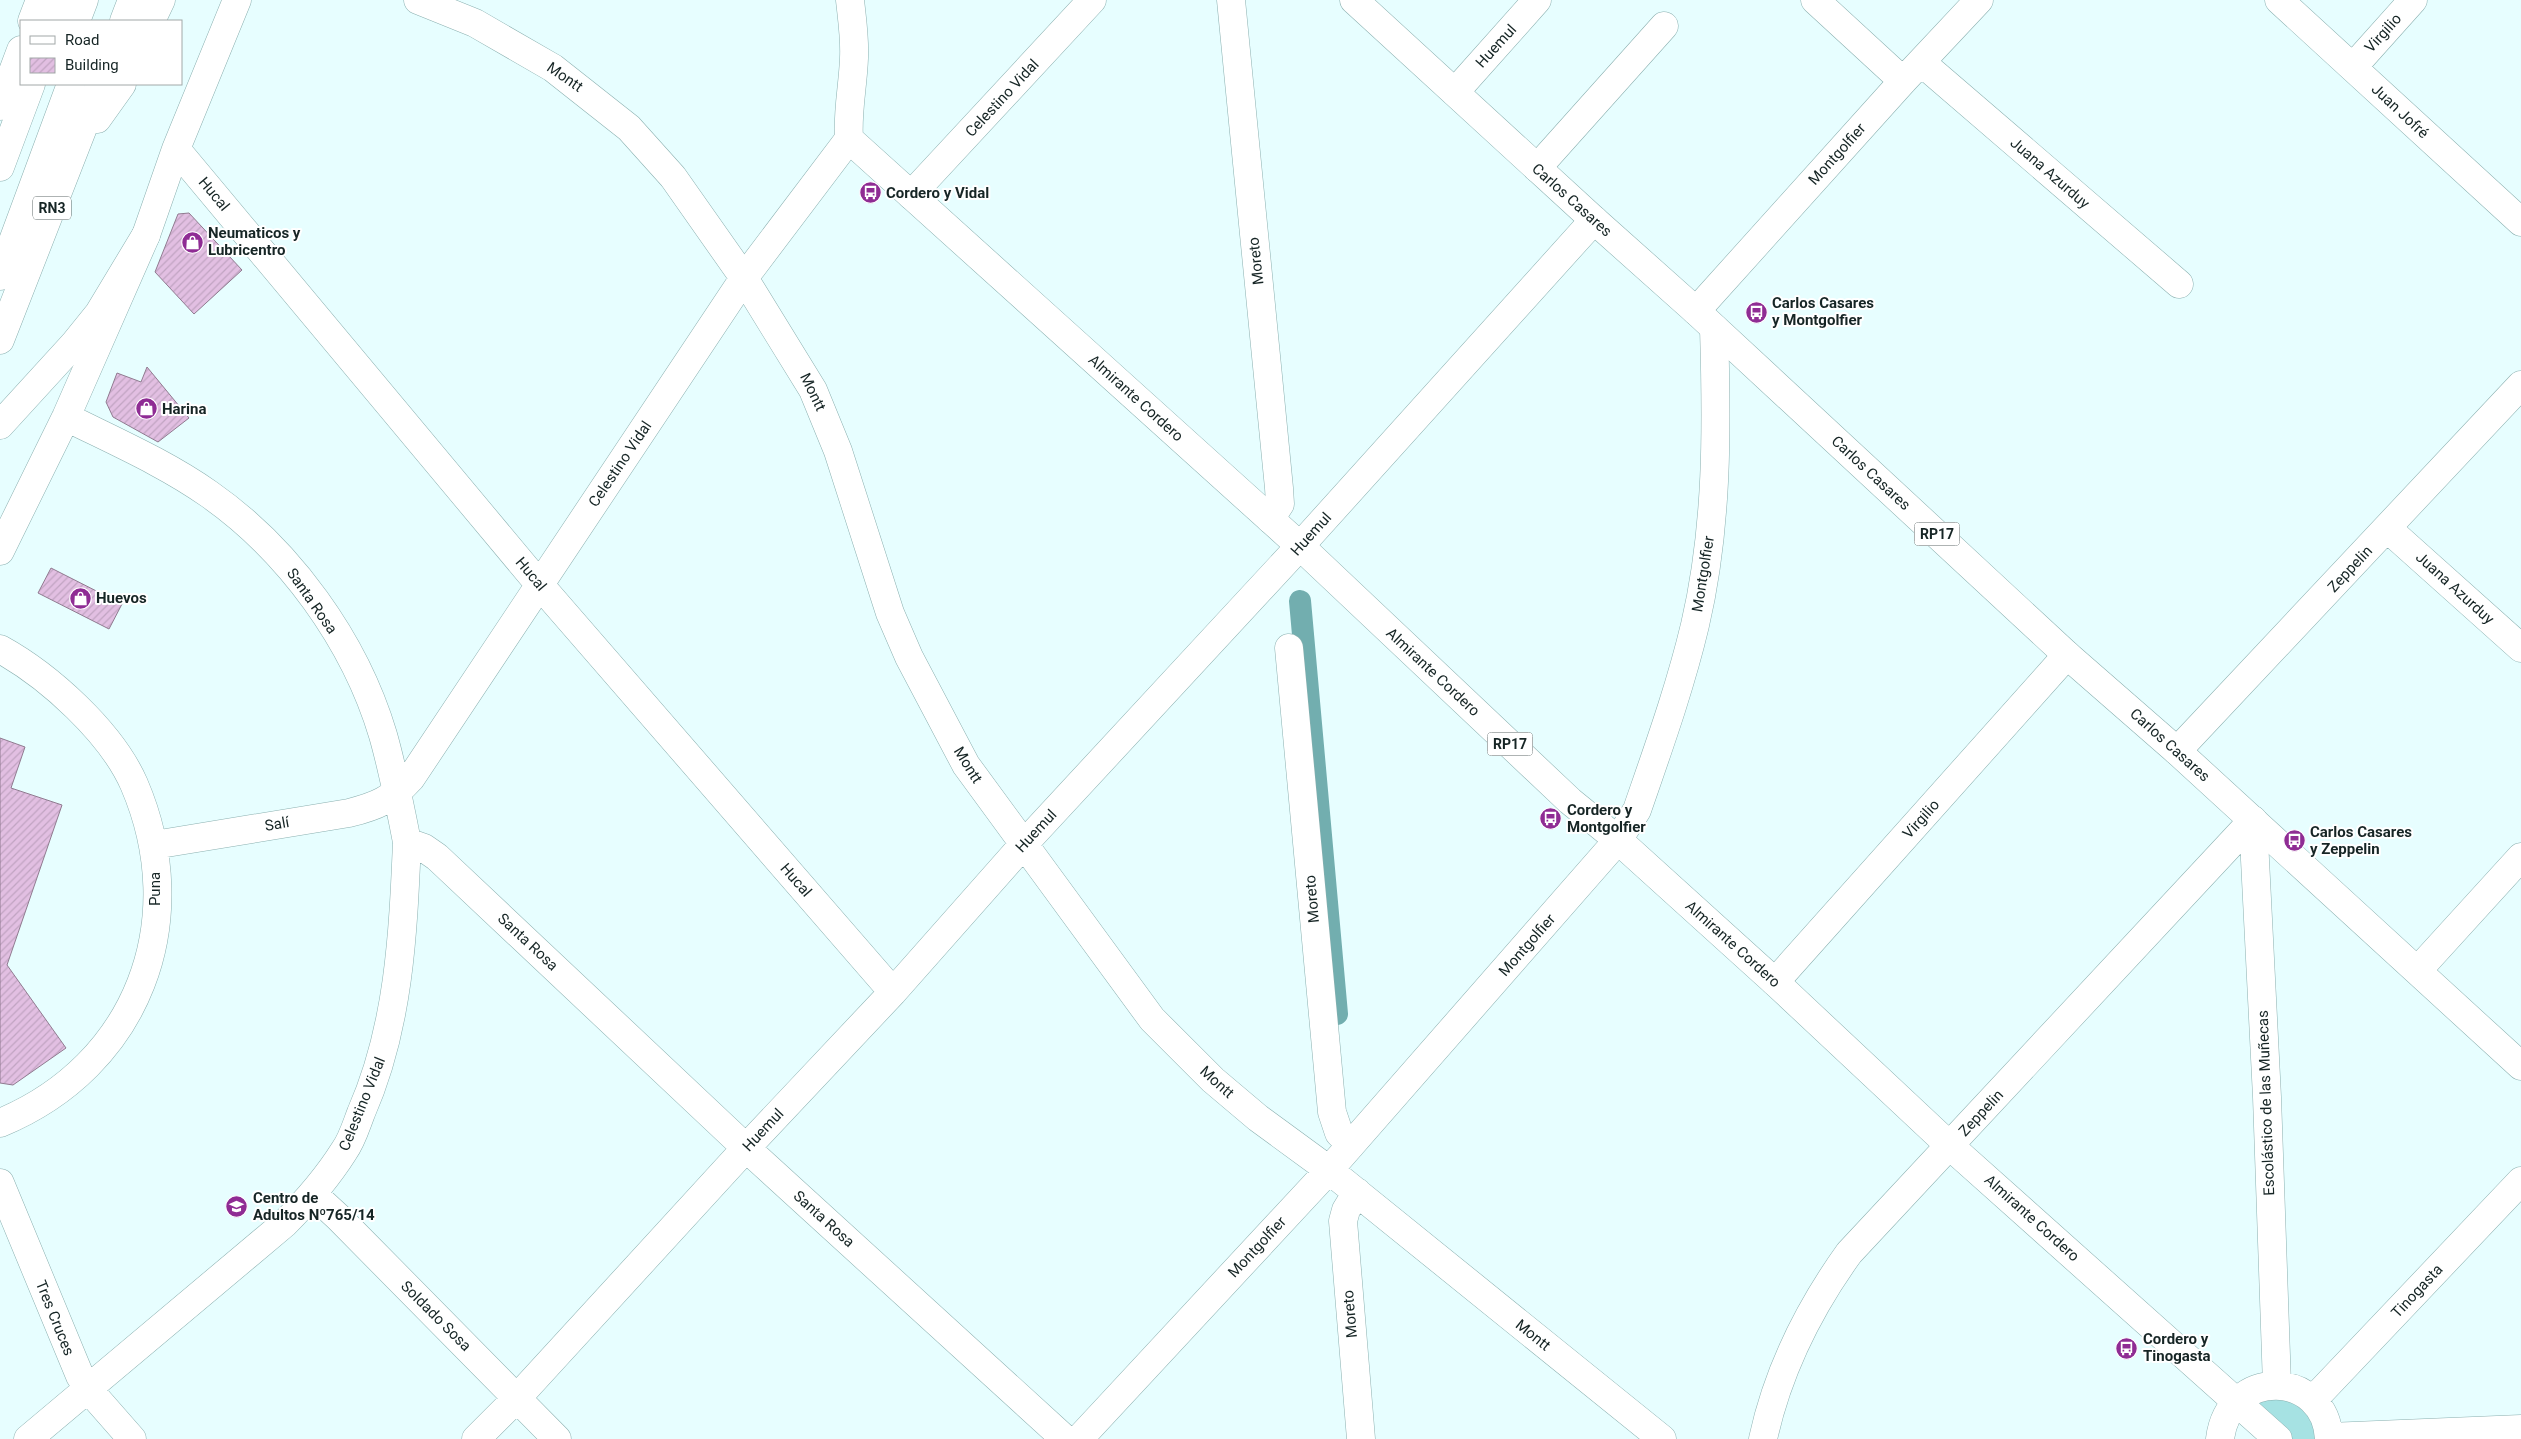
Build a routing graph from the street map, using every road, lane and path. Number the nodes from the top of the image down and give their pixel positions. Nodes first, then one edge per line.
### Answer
1 (40, 0) edge
2 (63, 0) edge
3 (84, 0) edge
4 (102, 0) edge
5 (132, 0) edge
6 (161, 0) edge
7 (237, 0) edge
8 (418, 0) edge
9 (850, 0) edge
10 (1092, 0) edge
11 (1231, 0) edge
12 (1354, 0) edge
13 (1537, 0) edge
14 (1814, 0) edge
15 (1979, 0) edge
16 (2279, 0) edge
17 (2413, 0) edge
18 (32, 20) edge
19 (55, 20) edge
20 (76, 20) edge
21 (94, 20) edge
22 (124, 20) edge
23 (151, 20) edge
24 (1664, 26) dead end
25 (20, 53) edge
26 (2353, 67) junction
27 (1912, 71) junction
28 (31, 85) edge
29 (53, 85) edge
30 (71, 85) edge
31 (100, 85) edge
32 (121, 85) edge
33 (1455, 92) junction
34 (0, 106) edge
35 (849, 139) junction
36 (176, 149) junction
37 (70, 160) junction
38 (0, 167) edge
39 (1537, 168) junction
40 (911, 195) junction
41 (1594, 220) junction
42 (2521, 222) edge
43 (0, 226) edge
44 (146, 235) junction
45 (34, 255) junction
46 (0, 276) edge
47 (744, 278) junction
48 (2179, 284) dead end
49 (0, 303) edge
50 (1705, 319) junction
51 (0, 340) edge
52 (2521, 385) edge
53 (66, 417) junction
54 (0, 425) edge
55 (1270, 519) junction
56 (2388, 529) junction
57 (1300, 546) junction
58 (0, 551) edge
59 (539, 584) junction
60 (1289, 648) dead end
61 (2521, 648) edge
62 (0, 649) edge
63 (2067, 655) junction
64 (2178, 751) junction
65 (397, 794) junction
66 (2253, 820) junction
67 (1618, 840) junction
68 (407, 842) junction
69 (154, 845) junction
70 (1023, 846) junction
71 (2521, 857) edge
72 (2418, 970) junction
73 (1775, 982) junction
74 (893, 992) junction
75 (2521, 1066) edge
76 (0, 1124) edge
77 (1351, 1145) junction
78 (1950, 1146) junction
79 (746, 1148) junction
80 (1329, 1170) junction
81 (2521, 1181) edge
82 (0, 1183) edge
83 (1357, 1192) junction
84 (313, 1194) junction
85 (2277, 1385) junction
86 (89, 1390) junction
87 (517, 1398) junction
88 (2313, 1400) junction
89 (2236, 1401) junction
90 (2521, 1429) edge
91 (2329, 1438) edge
92 (28, 1439) edge
93 (132, 1439) edge
94 (476, 1439) edge
95 (557, 1439) edge
96 (1065, 1439) edge
97 (1078, 1439) edge
98 (1361, 1439) edge
99 (1662, 1439) edge
100 (1763, 1439) edge
101 (2220, 1439) edge
102 (2278, 1439) edge

1 - 18 main road
2 - 19 main road
3 - 20 main road
4 - 21 main road
5 - 22 main road
6 - 23 main road
7 - 36 main road
8 - 47 main road, Montt
9 - 35 main road
10 - 40 main road, Celestino Vidal
11 - 55 main road, Moreto
12 - 33 main road, Carlos Casares / RP17
13 - 33 main road, Huemul
14 - 27 main road, Juana Azurduy
15 - 27 main road, Montgolfier
16 - 26 main road, Juan Jofré
17 - 26 main road, Virgilio
24 - 39 main road
25 - 34 main road
26 - 42 main road, Juan Jofré
27 - 48 main road, Juana Azurduy
27 - 50 main road, Montgolfier
28 - 38 main road
29 - 43 main road
30 - 46 main road
31 - 37 main road, RN3
32 - 37 main road
33 - 39 main road, Carlos Casares / RP17
35 - 40 main road, Almirante Cordero / RP17
35 - 47 main road, Celestino Vidal
36 - 44 main road
36 - 59 main road, Hucal
37 - 45 main road, RN3
39 - 41 main road, Carlos Casares / RP17
40 - 55 main road, Almirante Cordero / RP17
41 - 50 main road, Carlos Casares / RP17
41 - 57 main road, Huemul
44 - 53 main road
44 - 54 main road
45 - 49 main road
45 - 51 main road, RN3
47 - 59 main road, Celestino Vidal
47 - 70 main road, Montt
50 - 63 main road, Carlos Casares / RP17
50 - 67 main road, Montgolfier
52 - 56 main road, Zeppelin
53 - 58 main road
53 - 65 main road, Santa Rosa
55 - 57 main road, Almirante Cordero / RP17
56 - 61 main road, Juana Azurduy
56 - 64 main road, Zeppelin
57 - 67 main road, Almirante Cordero / RP17
57 - 70 main road, Huemul
59 - 65 main road, Celestino Vidal
59 - 74 main road, Hucal
60 - 77 main road, Moreto
62 - 69 main road, Puna
63 - 64 main road, Carlos Casares / RP17
63 - 73 main road, Virgilio
64 - 66 main road, Carlos Casares / RP17
65 - 68 main road, Santa Rosa
65 - 69 main road, Salí
66 - 72 main road, Carlos Casares / RP17
66 - 78 main road, Zeppelin
66 - 85 main road, Escolástico de las Muñecas
67 - 73 main road, Almirante Cordero / RP17
67 - 77 main road, Montgolfier
68 - 79 main road, Santa Rosa
68 - 84 main road, Celestino Vidal
69 - 76 main road, Puna
70 - 74 main road, Huemul
70 - 80 main road, Montt
71 - 72 main road
72 - 75 main road, Carlos Casares / RP17
73 - 78 main road, Almirante Cordero / RP17
74 - 79 main road, Huemul
77 - 80 main road, Montgolfier
78 - 89 main road, Almirante Cordero / RP17
78 - 100 main road, Zeppelin
79 - 87 main road, Huemul
79 - 96 main road, Santa Rosa
80 - 83 main road, Montt
80 - 97 main road, Montgolfier
81 - 88 main road, Tinogasta
82 - 86 main road, Tres Cruces
83 - 98 main road, Moreto
83 - 99 main road, Montt
84 - 86 main road, Celestino Vidal
84 - 87 main road, Soldado Sosa
85 - 88 main road
85 - 89 main road
86 - 92 main road, Celestino Vidal
86 - 93 main road, Tres Cruces
87 - 94 main road, Huemul
87 - 95 main road, Soldado Sosa
88 - 91 main road
89 - 101 main road
89 - 102 main road, Almirante Cordero / RP17
90 - 91 main road

